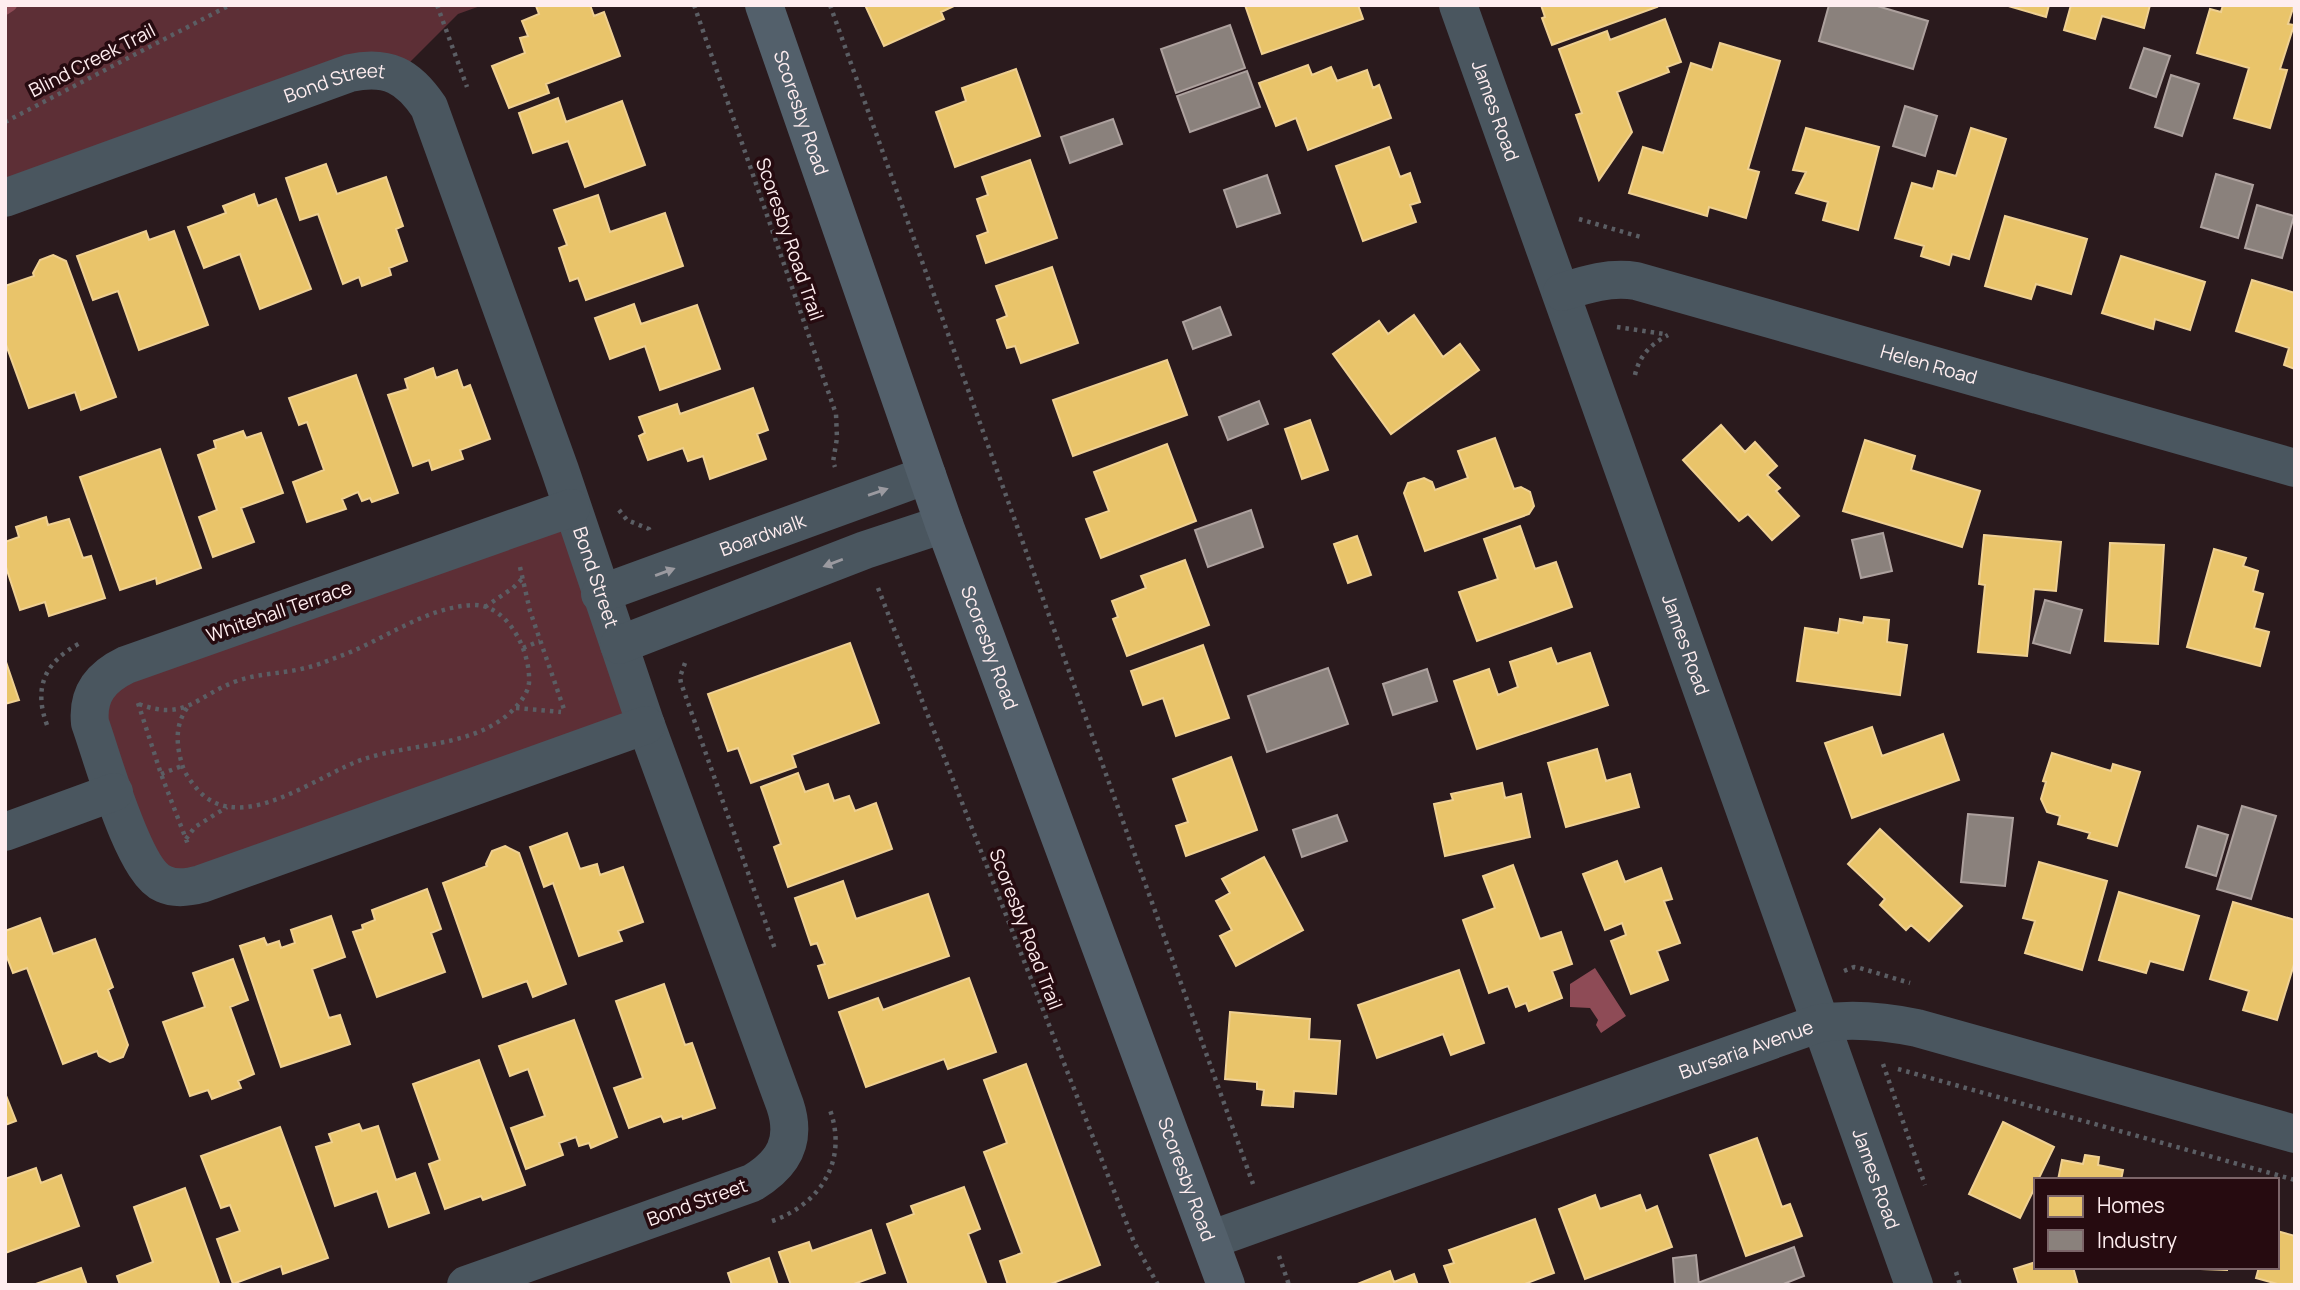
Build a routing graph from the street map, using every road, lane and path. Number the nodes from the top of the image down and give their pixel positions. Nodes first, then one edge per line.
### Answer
1 (230, 5) edge
2 (694, 5) edge
3 (764, 5) edge
4 (830, 5) edge
5 (1458, 5) edge
6 (5, 122) edge
7 (5, 198) edge
8 (1562, 292) junction
9 (1668, 334) dead end
10 (1633, 383) dead end
11 (2295, 468) edge
12 (837, 473) dead end
13 (927, 475) junction
14 (571, 508) junction
15 (944, 524) junction
16 (511, 529) junction
17 (523, 578) junction
18 (876, 580) dead end
19 (600, 594) junction
20 (485, 607) junction
21 (540, 641) junction
22 (618, 645) junction
23 (523, 648) junction
24 (126, 665) junction
25 (138, 704) junction
26 (187, 708) junction
27 (516, 708) junction
28 (646, 725) junction
29 (182, 766) junction
30 (161, 774) junction
31 (114, 792) junction
32 (227, 806) junction
33 (5, 832) edge
34 (186, 839) junction
35 (201, 884) junction
36 (1820, 1023) junction
37 (2295, 1134) edge
38 (2295, 1180) edge
39 (1252, 1181) dead end
40 (1928, 1194) dead end
41 (1210, 1240) junction
42 (1280, 1257) dead end
43 (1955, 1272) dead end
44 (466, 1285) edge
45 (1158, 1285) edge
46 (1226, 1285) edge
47 (1289, 1285) edge
48 (1914, 1285) edge
49 (1960, 1285) edge

1 - 6 path, Blind Creek Trail
2 - 12 path, Scoresby Road Trail
3 - 13 main road, Scoresby Road
4 - 39 path
5 - 8 street, James Road
7 - 14 street, Bond Street
8 - 11 street, Helen Road
8 - 36 street, James Road
9 - 10 path
13 - 15 main road, Scoresby Road
19 -> 13 street, Boardwalk
14 - 16 street, Whitehall Terrace
14 - 19 street, Bond Street
15 -> 22 street
15 - 41 main road, Scoresby Road
16 - 17 path
16 - 24 street, Whitehall Terrace
17 - 20 path
17 - 21 path
18 - 45 path, Scoresby Road Trail
19 - 22 street, Bond Street
20 - 23 path
20 - 26 path
21 - 23 path
21 - 27 path
22 - 28 street, Bond Street
23 - 27 path
24 - 25 path
24 - 31 street, Whitehall Terrace
25 - 26 path
25 - 30 path
26 - 29 path
27 - 32 path
28 - 35 street, Whitehall Terrace
28 - 44 street, Bond Street
29 - 30 path
29 - 32 path
30 - 34 path
31 - 33 street
31 - 35 street, Whitehall Terrace
32 - 34 path
34 - 35 path
36 - 37 street, Bursaria Avenue
36 - 41 street, Bursaria Avenue
36 - 48 street, James Road
38 - 40 path
41 - 46 main road, Scoresby Road
42 - 47 path
43 - 49 path

